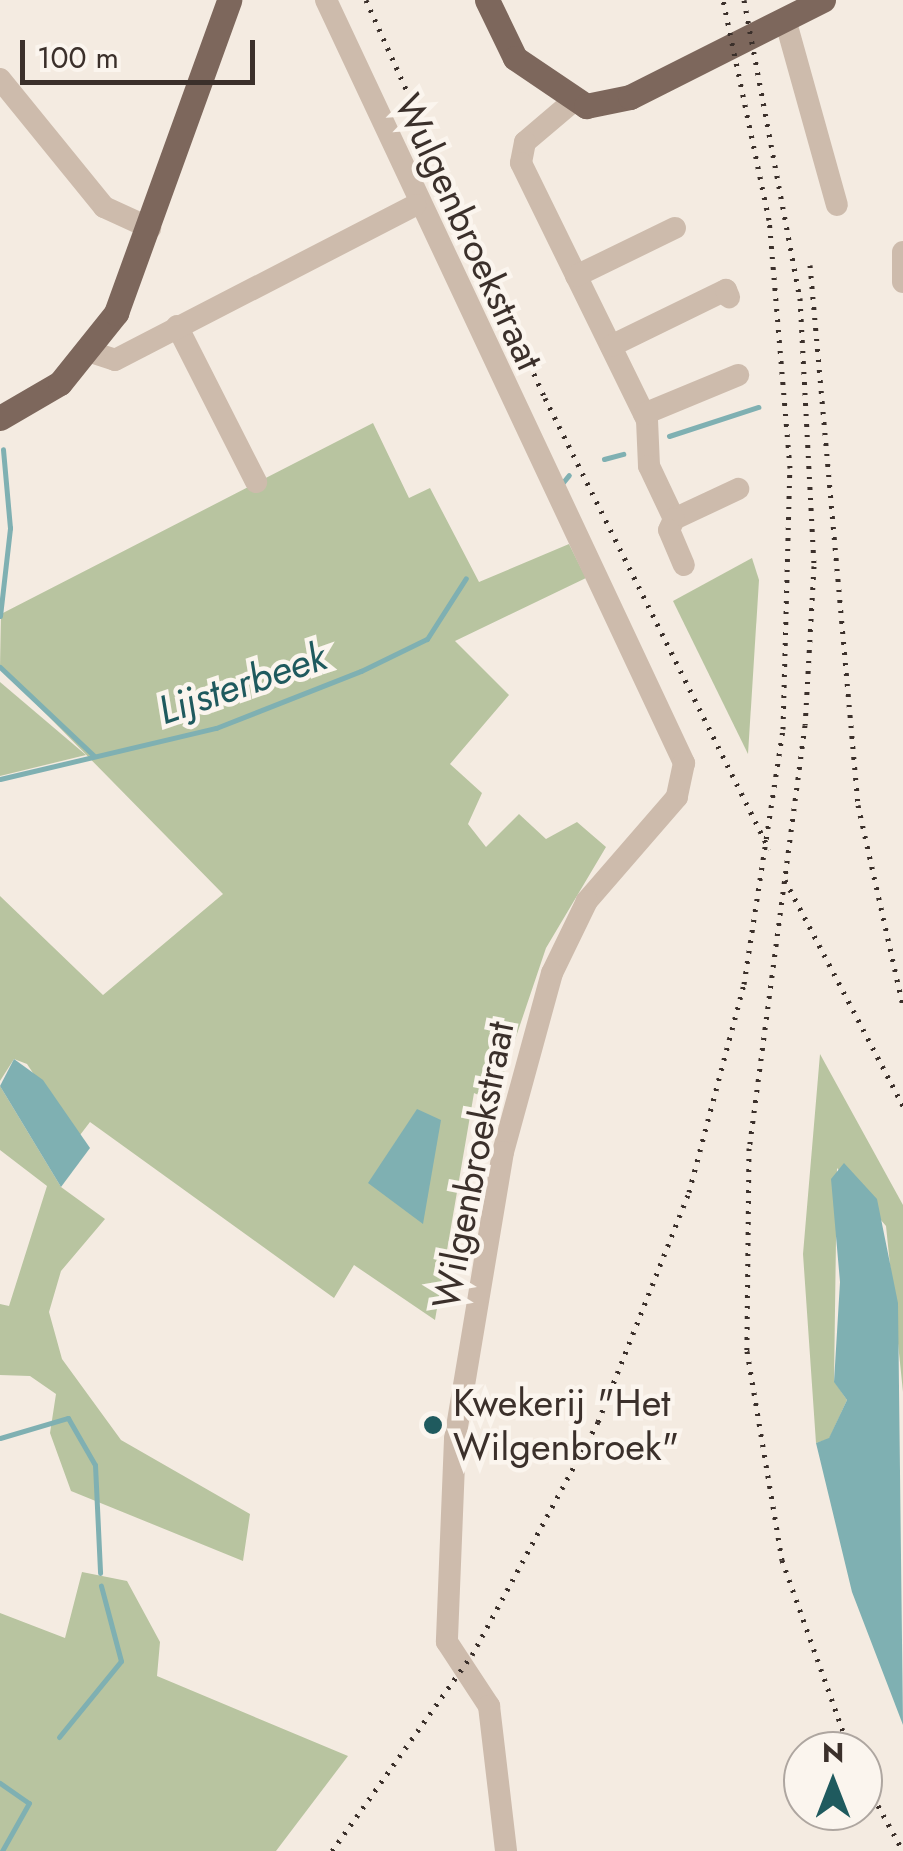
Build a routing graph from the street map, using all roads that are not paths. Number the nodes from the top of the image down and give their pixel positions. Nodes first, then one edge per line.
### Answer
1 (229, 0) edge
2 (326, 0) edge
3 (487, 0) edge
4 (822, 0) edge
5 (785, 19) junction
6 (0, 79) edge
7 (570, 103) junction
8 (415, 205) junction
9 (837, 205) dead end
10 (150, 228) junction
11 (675, 228) dead end
12 (903, 252) edge
13 (576, 276) junction
14 (903, 282) edge
15 (729, 296) dead end
16 (177, 326) junction
17 (611, 346) junction
18 (91, 352) junction
19 (738, 375) dead end
20 (644, 414) junction
21 (0, 418) edge
22 (256, 482) dead end
23 (738, 489) dead end
24 (551, 492) joint
25 (674, 519) junction
26 (684, 565) dead end
27 (506, 1851) edge

1 - 10 main road
2 - 8 street, Wulgenbroekstraat
3 - 7 main road
4 - 5 main road
5 - 7 main road
5 - 9 street
6 - 10 street
7 - 13 street
8 - 16 street
8 - 24 street, Wulgenbroekstraat
10 - 18 main road
11 - 13 street
12 - 14 street
13 - 17 street
15 - 17 street
16 - 18 street
16 - 22 street
17 - 20 street
18 - 21 main road
19 - 20 street
20 - 25 street
23 - 25 street
24 - 27 street, Wilgenbroekstraat
25 - 26 street

